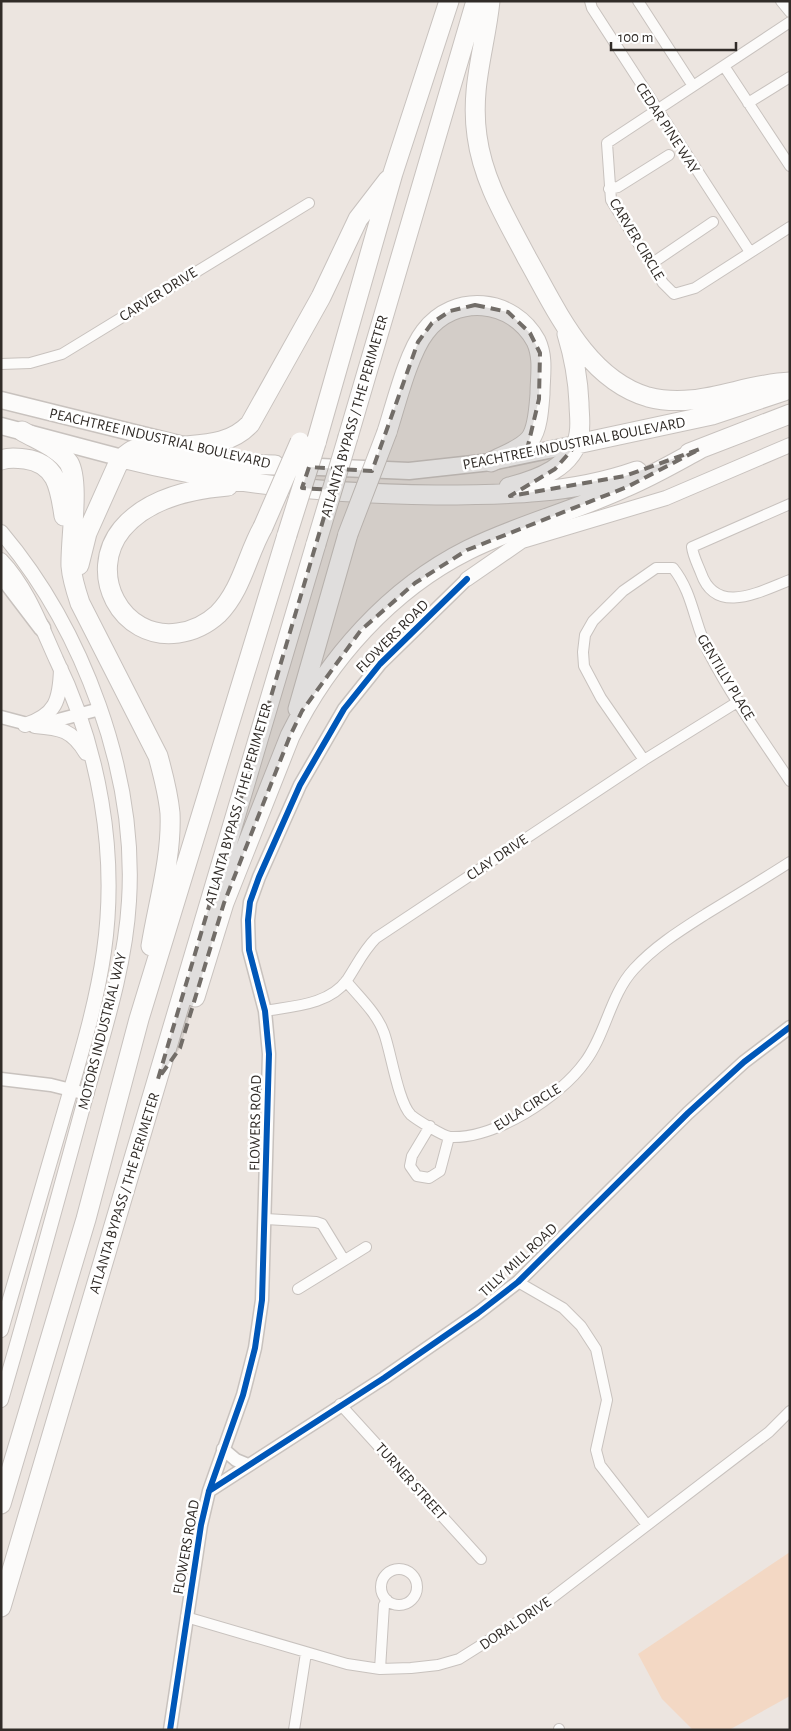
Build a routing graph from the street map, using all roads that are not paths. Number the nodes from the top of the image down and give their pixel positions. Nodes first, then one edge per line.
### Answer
1 (449, 1) edge
2 (476, 1) edge
3 (490, 1) edge
4 (590, 1) edge
5 (638, 1) edge
6 (781, 1) edge
7 (790, 12) edge
8 (790, 22) edge
9 (724, 66) junction
10 (790, 77) edge
11 (692, 86) junction
12 (748, 103) junction
13 (656, 110) junction
14 (669, 156) dead end
15 (790, 166) edge
16 (394, 173) junction
17 (609, 189) junction
18 (309, 203) dead end
19 (713, 222) dead end
20 (790, 226) edge
21 (750, 252) junction
22 (651, 264) junction
23 (566, 327) junction
24 (1, 364) edge
25 (790, 382) edge
26 (790, 389) edge
27 (1, 400) edge
28 (790, 414) edge
29 (1, 426) edge
30 (22, 431) junction
31 (308, 442) junction
32 (577, 444) junction
33 (790, 445) edge
34 (185, 446) junction
35 (700, 449) junction
36 (122, 458) junction
37 (1, 460) edge
38 (491, 462) junction
39 (275, 465) junction
40 (254, 484) junction
41 (473, 495) junction
42 (790, 504) edge
43 (1, 532) edge
44 (1, 560) edge
45 (71, 566) junction
46 (1, 574) edge
47 (467, 579) joint
48 (790, 580) edge
49 (42, 628) junction
50 (95, 629) junction
51 (61, 668) junction
52 (739, 700) junction
53 (100, 709) junction
54 (80, 716) junction
55 (1, 717) edge
56 (30, 726) junction
57 (290, 736) junction
58 (644, 760) junction
59 (93, 764) junction
60 (790, 781) edge
61 (790, 862) edge
62 (346, 982) junction
63 (265, 1011) junction
64 (139, 1019) junction
65 (790, 1027) edge
66 (158, 1079) junction
67 (1, 1080) edge
68 (71, 1090) junction
69 (87, 1094) junction
70 (430, 1126) junction
71 (449, 1137) junction
72 (266, 1219) junction
73 (366, 1247) dead end
74 (344, 1260) junction
75 (518, 1282) junction
76 (298, 1289) dead end
77 (1, 1330) edge
78 (1, 1400) edge
79 (340, 1404) junction
80 (790, 1411) edge
81 (223, 1449) junction
82 (248, 1465) junction
83 (209, 1491) junction
84 (1, 1504) edge
85 (647, 1525) junction
86 (481, 1559) dead end
87 (387, 1600) dead end
88 (1, 1607) edge
89 (186, 1617) junction
90 (306, 1653) junction
91 (380, 1669) junction
92 (170, 1730) edge
93 (294, 1730) edge

1 - 16 highway, ATLANTA BYPASS / THE PERIMETER
2 - 66 highway, ATLANTA BYPASS / THE PERIMETER, bridge
3 - 23 highway
4 - 13 street, CEDAR PINE WAY
5 - 11 street
6 - 7 street
8 - 9 street, CARVER CIRCLE
9 - 11 street, CARVER CIRCLE
9 - 12 street
10 - 12 street
11 - 13 street, CARVER CIRCLE
12 - 15 street
13 - 17 street, CARVER CIRCLE
13 - 21 street, CEDAR PINE WAY
14 - 17 street
16 - 31 highway, ATLANTA BYPASS / THE PERIMETER
16 - 34 highway
17 - 22 street, CARVER CIRCLE
18 - 24 street, CARVER DRIVE
19 - 22 street
20 - 21 street, CARVER CIRCLE
21 - 22 street, CARVER CIRCLE
23 - 25 highway
23 - 32 highway
26 - 32 highway, PEACHTREE INDUSTRIAL BOULEVARD
27 - 34 highway, PEACHTREE INDUSTRIAL BOULEVARD
28 - 35 highway, PEACHTREE INDUSTRIAL BOULEVARD
29 - 30 highway, PEACHTREE INDUSTRIAL BOULEVARD
30 - 36 highway, PEACHTREE INDUSTRIAL BOULEVARD
30 - 45 highway
31 - 40 highway, bridge
31 - 64 highway, ATLANTA BYPASS / THE PERIMETER, bridge
32 - 38 highway, PEACHTREE INDUSTRIAL BOULEVARD
32 - 41 highway
33 - 47 main road, FLOWERS ROAD
34 - 39 highway, PEACHTREE INDUSTRIAL BOULEVARD
35 - 41 highway, PEACHTREE INDUSTRIAL BOULEVARD
35 - 57 highway
36 - 39 highway
36 - 40 highway, PEACHTREE INDUSTRIAL BOULEVARD
36 - 50 highway
37 - 45 highway
38 - 39 highway, PEACHTREE INDUSTRIAL BOULEVARD
38 - 57 highway, bridge
40 - 41 highway, PEACHTREE INDUSTRIAL BOULEVARD
42 - 48 street
43 - 53 main road, MOTORS INDUSTRIAL WAY
44 - 49 main road, MOTORS INDUSTRIAL WAY
45 - 50 highway
46 - 49 highway
47 - 63 street, FLOWERS ROAD
49 - 51 main road, MOTORS INDUSTRIAL WAY
50 - 64 highway
51 - 54 main road, MOTORS INDUSTRIAL WAY
51 - 56 main road
52 - 58 street, CLAY DRIVE
52 - 58 street, GENTILLY PLACE
52 - 60 street, GENTILLY PLACE
53 - 54 street
53 - 69 main road, MOTORS INDUSTRIAL WAY
54 - 56 street
54 - 59 main road, MOTORS INDUSTRIAL WAY
55 - 56 street
56 - 59 main road
57 - 66 highway
58 - 62 street, CLAY DRIVE
59 - 68 main road, MOTORS INDUSTRIAL WAY
61 - 71 street, EULA CIRCLE
62 - 63 street, CLAY DRIVE
62 - 70 street
63 - 72 street, FLOWERS ROAD
64 - 84 highway, ATLANTA BYPASS / THE PERIMETER
65 - 75 street, TILLY MILL ROAD
66 - 88 highway, ATLANTA BYPASS / THE PERIMETER
67 - 68 street
68 - 69 street
68 - 77 main road, MOTORS INDUSTRIAL WAY
69 - 78 main road, MOTORS INDUSTRIAL WAY
70 - 71 street
70 - 71 street
72 - 74 street
72 - 81 street, FLOWERS ROAD
73 - 74 street
74 - 76 street
75 - 79 street, TILLY MILL ROAD
75 - 85 street
79 - 82 street, TILLY MILL ROAD
79 - 86 street, TURNER STREET
80 - 85 street, DORAL DRIVE
81 - 82 street
81 - 83 street, FLOWERS ROAD
82 - 83 street, TILLY MILL ROAD
83 - 89 street, FLOWERS ROAD
85 - 91 street, DORAL DRIVE
87 - 91 street
89 - 90 street, DORAL DRIVE
89 - 92 street, FLOWERS ROAD
90 - 91 street, DORAL DRIVE
90 - 93 street

